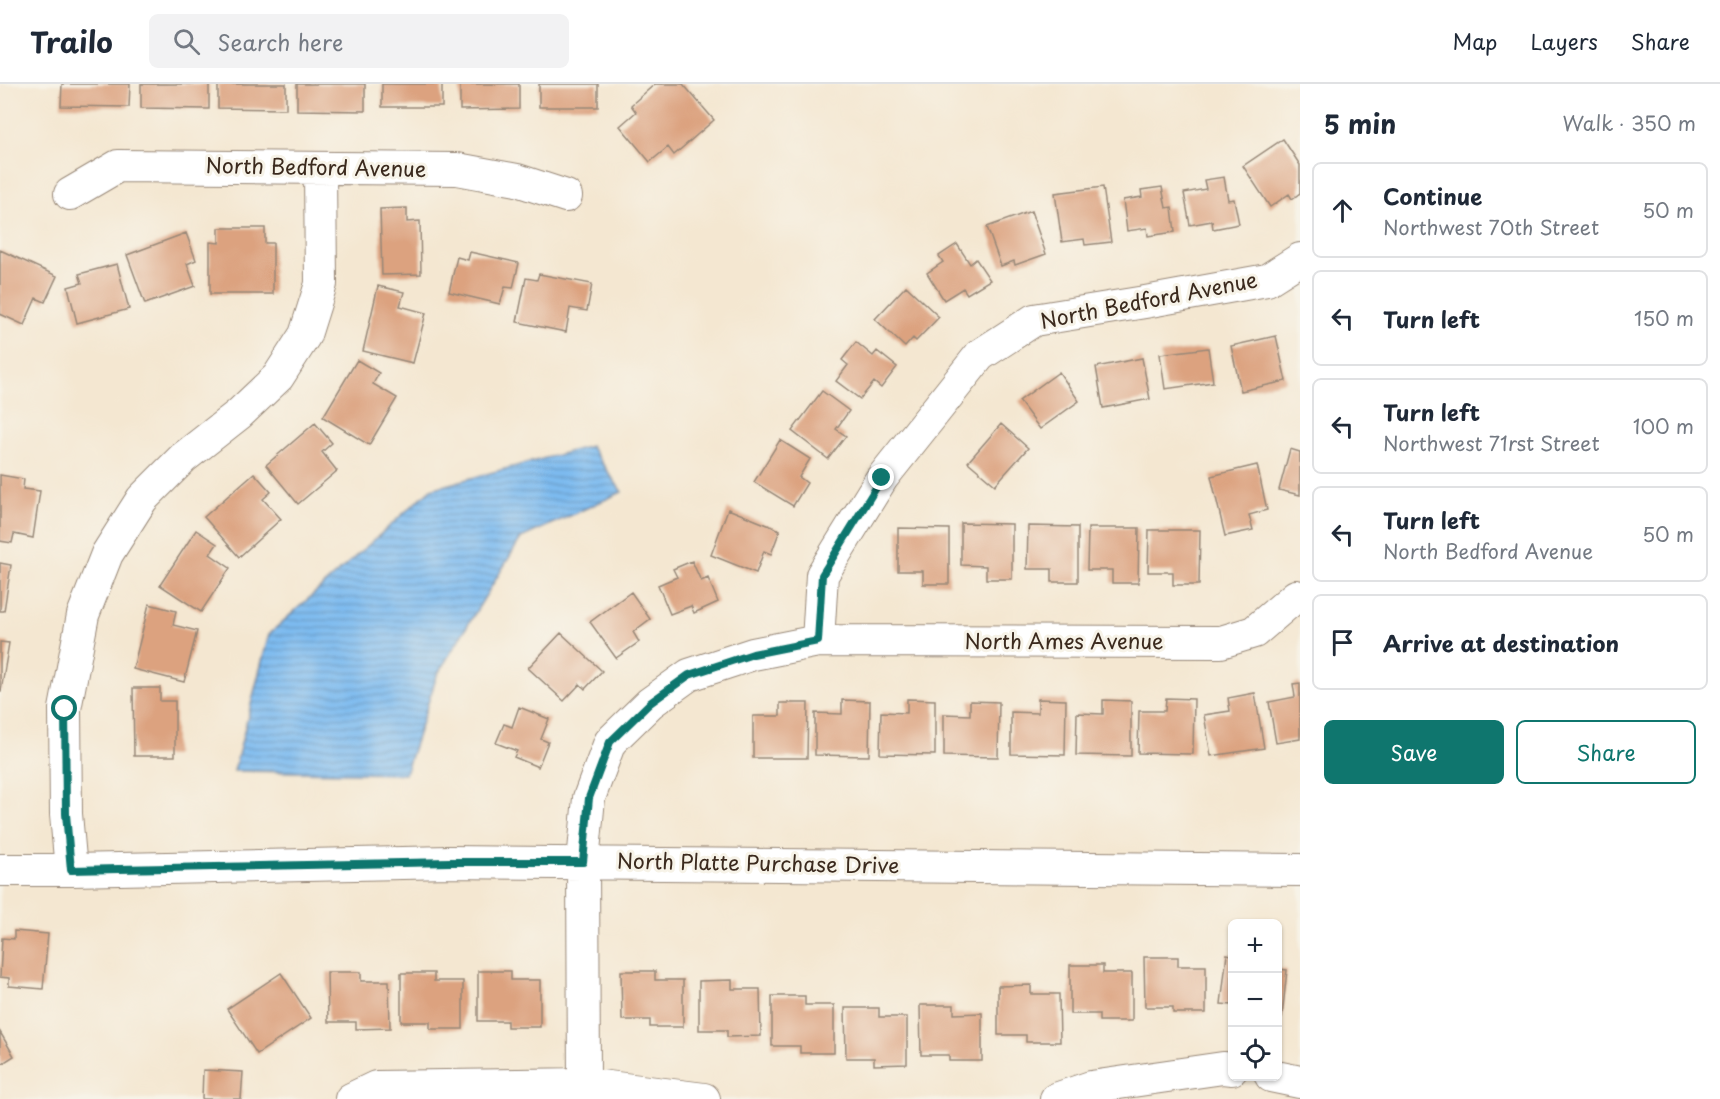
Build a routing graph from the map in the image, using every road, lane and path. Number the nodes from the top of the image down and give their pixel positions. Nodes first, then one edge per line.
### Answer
1 (320, 169) junction
2 (70, 194) dead end
3 (566, 196) dead end
4 (1300, 259) edge
5 (1296, 596) dead end
6 (818, 641) junction
7 (583, 862) junction
8 (0, 870) edge
9 (71, 870) junction
10 (1300, 870) edge
11 (1228, 1069) edge
12 (1282, 1079) edge
13 (1300, 1082) edge
14 (584, 1084) junction
15 (351, 1099) edge
16 (704, 1099) edge
17 (1056, 1099) edge

1 - 2 street, North Bedford Avenue
1 - 3 street, North Bedford Avenue
1 - 9 street
4 - 6 street, North Bedford Avenue
5 - 6 street, North Ames Avenue
6 - 7 street, North Ames Avenue
7 - 9 street, North Platte Purchase Drive
7 - 10 street, North Platte Purchase Drive
7 - 14 street, North Ames Avenue
8 - 9 street, North Platte Purchase Drive
11 - 17 street
12 - 13 street
14 - 15 street
14 - 16 street

